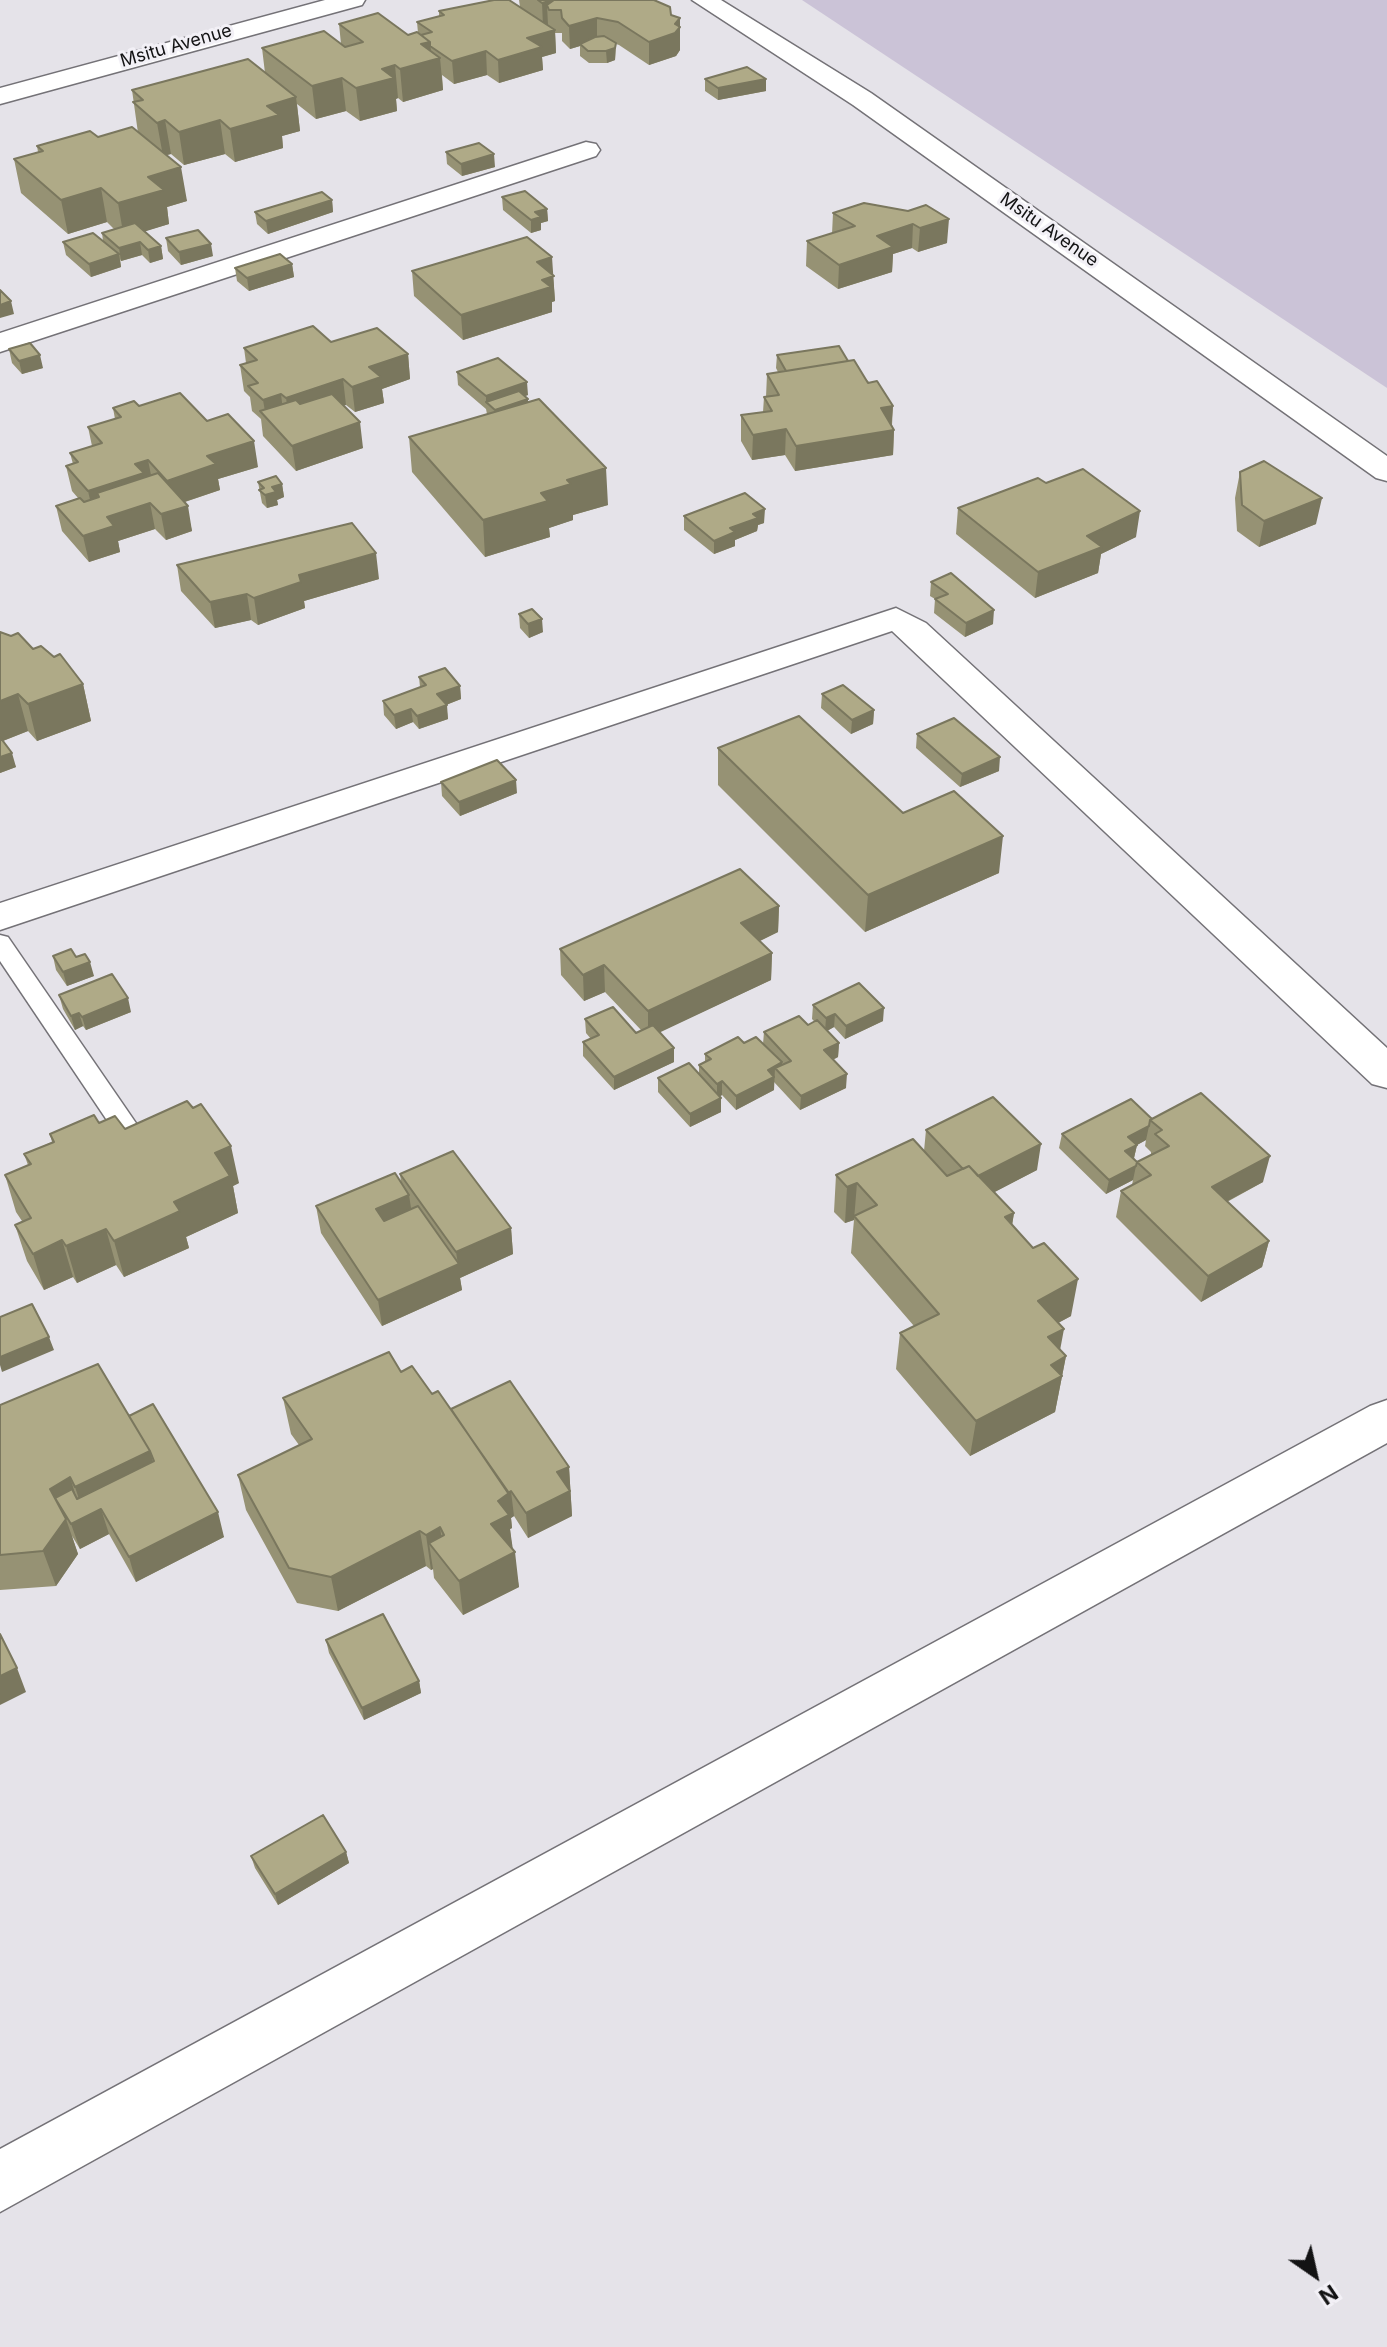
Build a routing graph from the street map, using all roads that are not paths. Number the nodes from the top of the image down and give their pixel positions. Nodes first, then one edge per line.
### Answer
1 (353, 0) edge
2 (704, 0) edge
3 (225, 9) dead end
4 (244, 27) junction
5 (0, 96) edge
6 (586, 150) dead end
7 (0, 343) edge
8 (1387, 471) edge
9 (0, 917) edge
10 (0, 943) edge
11 (1387, 1073) edge
12 (142, 1152) edge
13 (1387, 1420) edge
14 (0, 2182) edge

1 - 4 street, Msitu Avenue
2 - 8 street, Msitu Avenue
3 - 4 street
4 - 5 street, Msitu Avenue
6 - 7 street
9 - 11 street
10 - 12 lane
13 - 14 street

